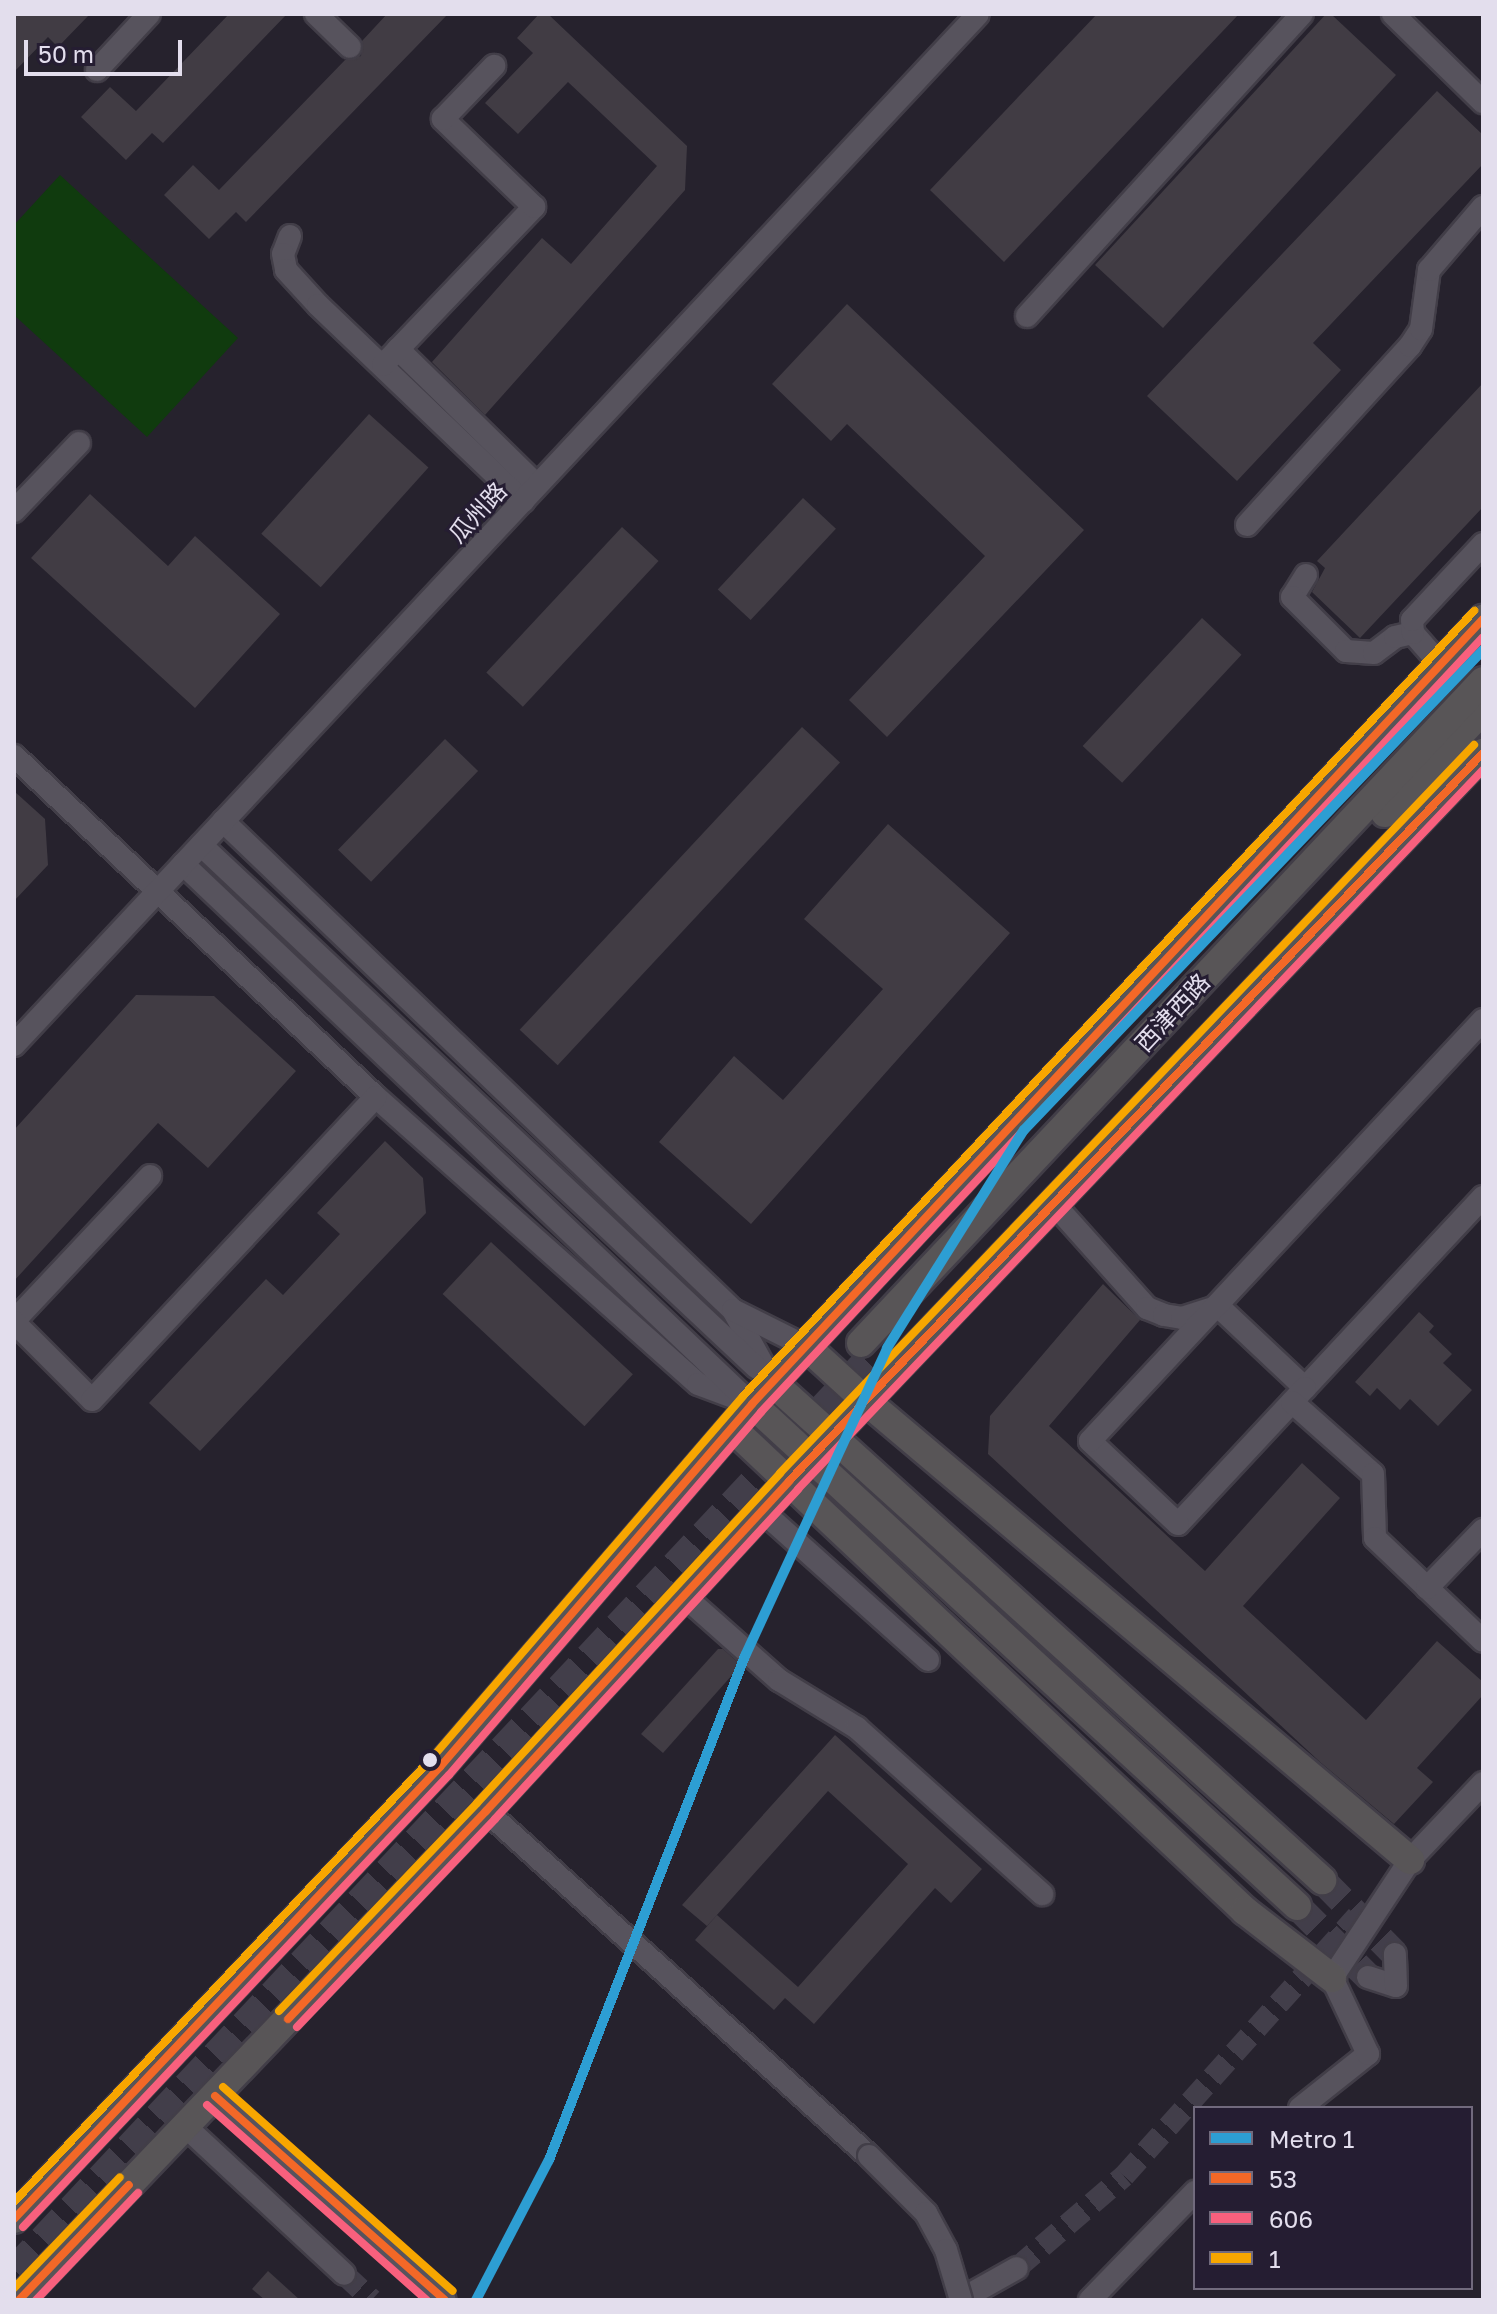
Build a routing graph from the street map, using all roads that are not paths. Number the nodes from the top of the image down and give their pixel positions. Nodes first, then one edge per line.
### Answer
1 (149, 14) edge
2 (978, 14) edge
3 (1302, 14) edge
4 (1393, 14) edge
5 (320, 16) edge
6 (350, 47) dead end
7 (494, 66) dead end
8 (97, 70) dead end
9 (1483, 102) edge
10 (1483, 207) edge
11 (290, 236) dead end
12 (1027, 316) dead end
13 (390, 357) junction
14 (79, 443) dead end
15 (530, 493) junction
16 (14, 511) edge
17 (1247, 525) dead end
18 (1483, 544) edge
19 (1306, 575) dead end
20 (1483, 619) edge
21 (1413, 633) junction
22 (1441, 665) junction
23 (1483, 681) edge
24 (1483, 710) edge
25 (1483, 753) edge
26 (14, 756) edge
27 (223, 821) junction
28 (201, 845) junction
29 (183, 864) junction
30 (156, 893) junction
31 (1483, 1020) edge
32 (14, 1045) edge
33 (376, 1097) junction
34 (150, 1176) dead end
35 (1483, 1197) edge
36 (1054, 1204) junction
37 (1217, 1305) junction
38 (733, 1310) junction
39 (14, 1321) edge
40 (807, 1347) junction
41 (773, 1383) junction
42 (1298, 1395) junction
43 (866, 1401) junction
44 (752, 1404) junction
45 (732, 1428) junction
46 (830, 1438) junction
47 (810, 1460) junction
48 (789, 1481) junction
49 (762, 1511) junction
50 (1483, 1530) edge
51 (1427, 1588) junction
52 (684, 1596) junction
53 (1483, 1641) edge
54 (928, 1660) dead end
55 (1483, 1783) edge
56 (486, 1811) junction
57 (1410, 1860) junction
58 (1322, 1880) tunnel mouth
59 (1042, 1894) dead end
60 (1297, 1906) tunnel mouth
61 (1395, 1954) dead end
62 (1368, 1977) dead end
63 (1332, 1978) junction
64 (215, 2096) junction
65 (1303, 2106) edge
66 (185, 2126) junction
67 (1193, 2194) edge
68 (14, 2219) edge
69 (344, 2274) tunnel mouth
70 (19, 2300) edge
71 (445, 2300) edge
72 (960, 2300) edge
73 (986, 2300) edge
74 (1090, 2300) edge

1 - 8 street
2 - 15 street, 瓜州路
3 - 12 street
4 - 9 street
5 - 6 street
7 - 13 street
10 - 17 street
11 - 13 street
13 - 15 street
14 - 16 street
15 - 27 street, 瓜州路
18 - 21 street
19 - 21 street
20 - 22 main road
21 - 22 street
22 - 40 main road
23 - 24 main road, 西津西路
25 - 36 main road
26 - 30 street
27 - 28 street, 瓜州路
27 - 38 street
28 - 29 street, 瓜州路
28 - 41 street
29 - 30 street, 瓜州路
29 - 44 street
30 - 32 street, 瓜州路
30 - 33 street
31 - 37 street
33 - 39 street
33 - 44 street
34 - 39 street
35 - 42 street
36 - 37 street
36 - 43 main road
37 - 42 street
37 - 42 street
38 - 40 street
38 - 41 street
40 - 41 main road
40 - 43 main road
41 - 44 main road
41 - 46 main road
42 - 51 street
43 - 46 main road
43 - 57 main road
44 - 45 main road
44 - 47 main road
45 - 48 main road
45 - 68 main road
46 - 47 main road
46 - 58 main road
47 - 48 main road
47 - 60 main road
48 - 49 main road
48 - 63 main road
49 - 52 main road
49 - 54 street
50 - 51 street
51 - 53 street
52 - 56 main road
52 - 59 street
55 - 57 street
56 - 64 main road
56 - 72 street, bridge
57 - 63 street
61 - 62 street
63 - 65 street
64 - 66 main road
64 - 71 street
66 - 69 street
66 - 70 main road
67 - 74 street
72 - 73 street

